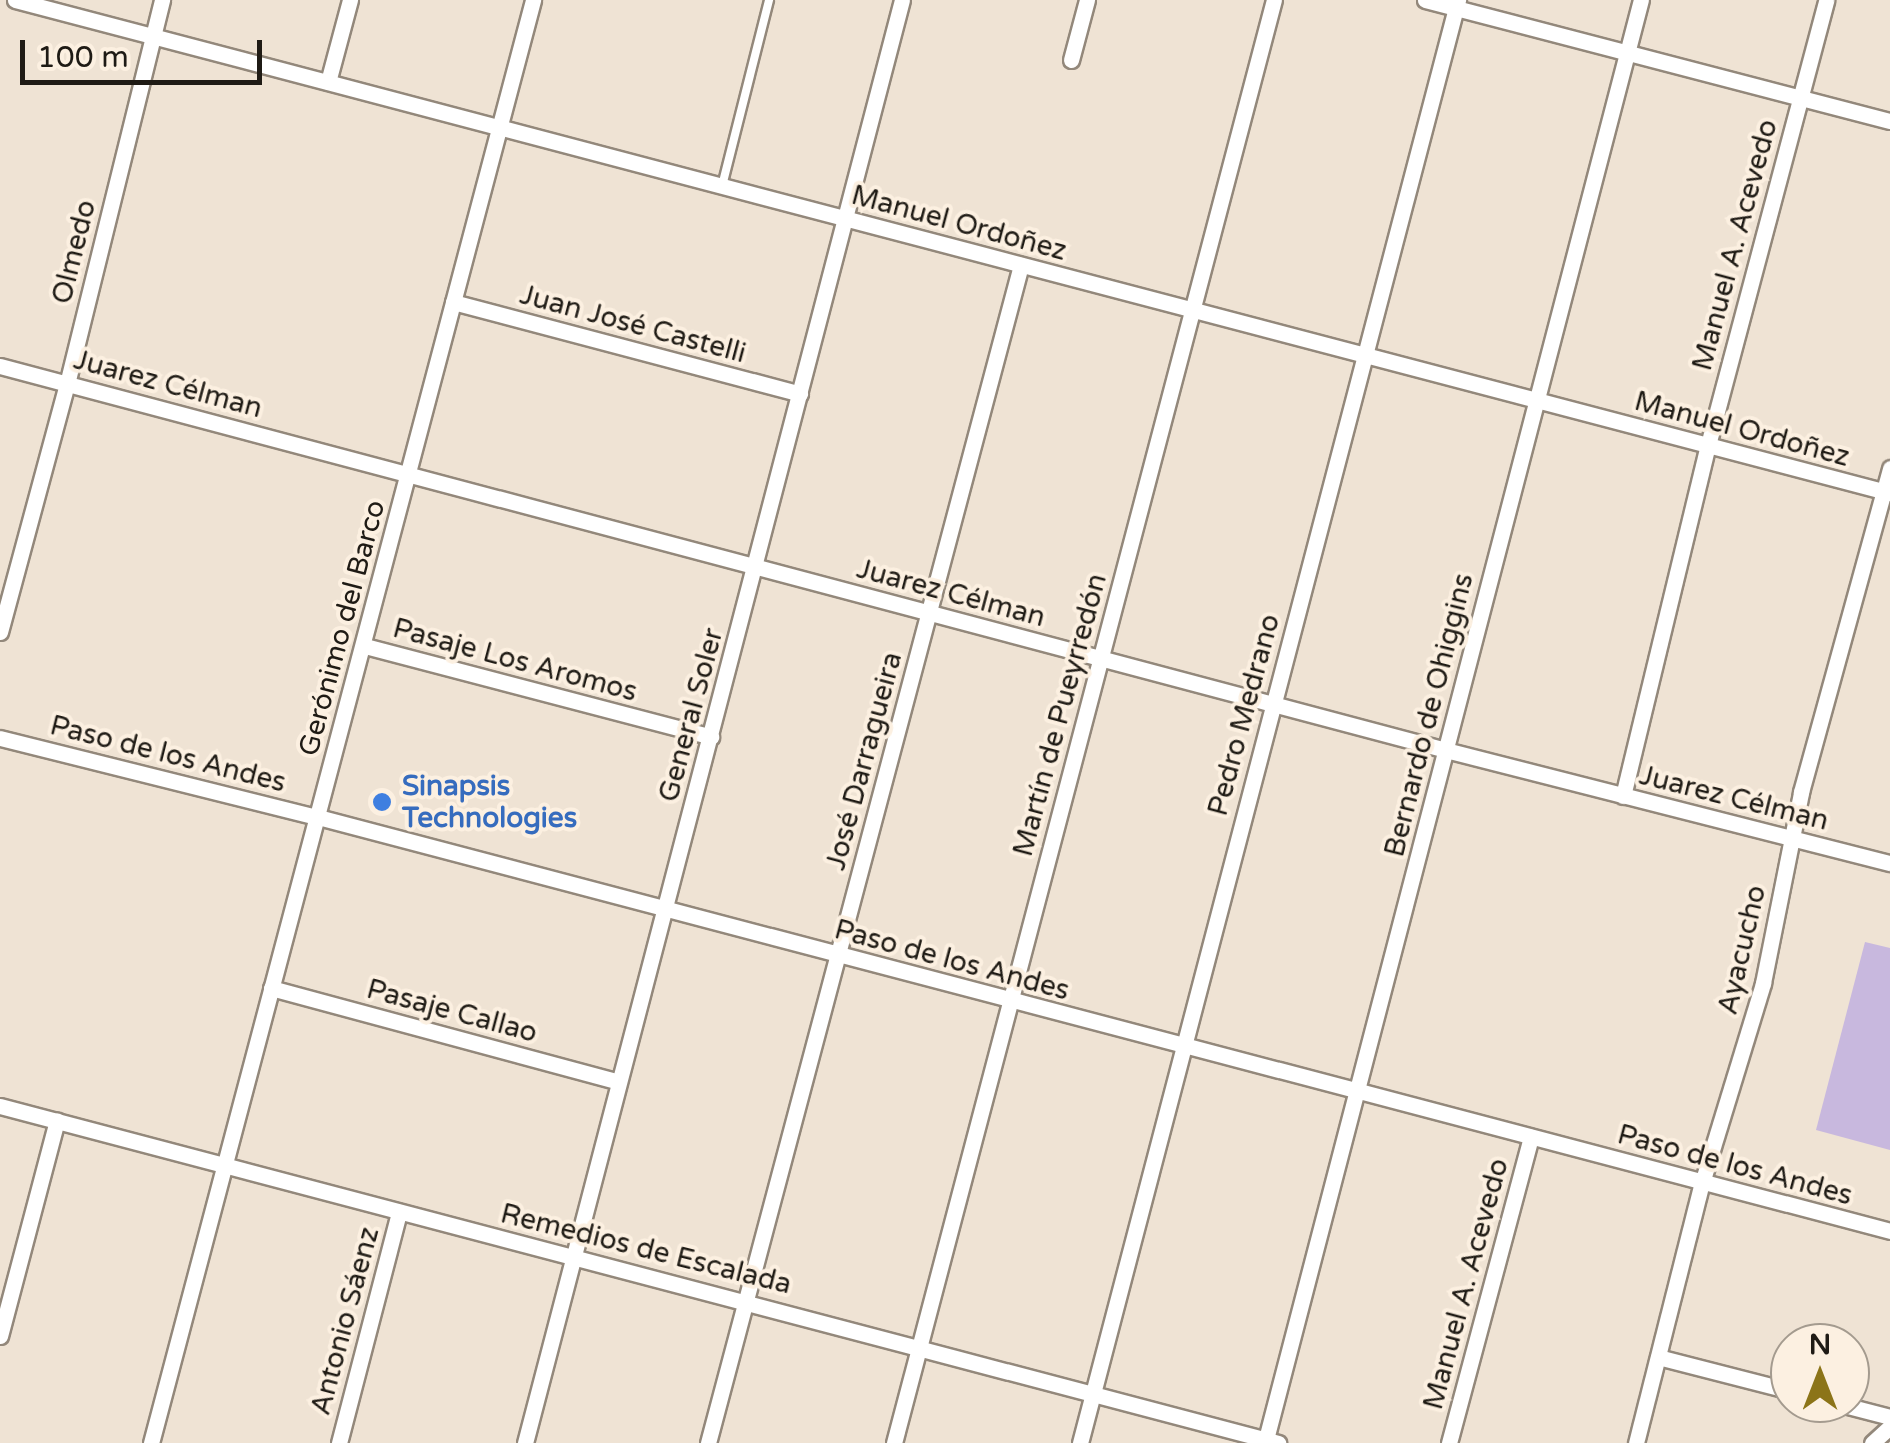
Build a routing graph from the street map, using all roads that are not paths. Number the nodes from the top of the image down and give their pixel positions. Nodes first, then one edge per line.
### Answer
1 (15, 0) edge
2 (162, 0) edge
3 (350, 0) edge
4 (533, 0) edge
5 (769, 0) edge
6 (902, 0) edge
7 (1086, 0) edge
8 (1274, 0) edge
9 (1425, 0) edge
10 (1641, 0) edge
11 (1826, 0) edge
12 (1457, 4) edge
13 (152, 36) junction
14 (1627, 53) junction
15 (1071, 60) dead end
16 (328, 82) junction
17 (1800, 98) junction
18 (1890, 121) edge
19 (500, 128) junction
20 (722, 186) junction
21 (845, 218) junction
22 (1020, 264) junction
23 (453, 302) junction
24 (1193, 310) junction
25 (1363, 355) junction
26 (0, 366) edge
27 (67, 384) junction
28 (800, 394) junction
29 (1536, 400) junction
30 (1708, 446) junction
31 (1890, 468) edge
32 (408, 473) junction
33 (1887, 493) edge
34 (756, 567) junction
35 (928, 612) junction
36 (0, 632) edge
37 (364, 646) junction
38 (1102, 659) junction
39 (1274, 704) junction
40 (711, 736) junction
41 (0, 738) edge
42 (1446, 750) junction
43 (1624, 796) junction
44 (318, 817) junction
45 (1794, 838) junction
46 (1890, 863) edge
47 (664, 909) junction
48 (839, 955) junction
49 (271, 988) junction
50 (1010, 1002) junction
51 (1183, 1047) junction
52 (619, 1082) junction
53 (1358, 1091) junction
54 (0, 1106) edge
55 (57, 1120) junction
56 (1531, 1137) junction
57 (226, 1165) junction
58 (1702, 1182) junction
59 (400, 1212) junction
60 (1890, 1231) edge
61 (574, 1256) junction
62 (746, 1300) junction
63 (0, 1336) edge
64 (919, 1347) junction
65 (1658, 1357) junction
66 (1770, 1386) edge
67 (1093, 1394) junction
68 (1890, 1427) edge
69 (1270, 1442) edge
70 (151, 1443) edge
71 (340, 1443) edge
72 (525, 1443) edge
73 (708, 1443) edge
74 (894, 1443) edge
75 (1080, 1443) edge
76 (1450, 1443) edge
77 (1636, 1443) edge
78 (1872, 1443) edge

1 - 13 street, Manuel Ordoñez
2 - 13 street, Olmedo
3 - 16 street
4 - 19 street, Gerónimo del Barco
5 - 20 lane
6 - 21 street, General Soler
7 - 15 street
8 - 24 street, Martín de Pueyrredón
9 - 12 street
10 - 14 street, Bernardo de Ohiggins
11 - 17 street, Manuel A. Acevedo
12 - 14 street
12 - 25 street, Pedro Medrano
13 - 16 street, Manuel Ordoñez
13 - 27 street, Olmedo
14 - 17 street
14 - 29 street, Bernardo de Ohiggins
16 - 19 street, Manuel Ordoñez
17 - 18 street
17 - 30 street, Manuel A. Acevedo
19 - 20 street, Manuel Ordoñez
19 - 23 street, Gerónimo del Barco
20 - 21 street, Manuel Ordoñez
21 - 22 street, Manuel Ordoñez
21 - 28 street, General Soler
22 - 24 street, Manuel Ordoñez
22 - 35 street, José Darragueira
23 - 28 street, Juan José Castelli
23 - 32 street, Gerónimo del Barco
24 - 25 street, Manuel Ordoñez
24 - 38 street, Martín de Pueyrredón
25 - 29 street, Manuel Ordoñez
25 - 39 street, Pedro Medrano
26 - 27 street, Juarez Célman
27 - 32 street, Juarez Célman
27 - 36 street, Olmedo
28 - 34 street, General Soler
29 - 30 street, Manuel Ordoñez
29 - 42 street, Bernardo de Ohiggins
30 - 33 street, Manuel Ordoñez
30 - 43 street, Manuel A. Acevedo
31 - 33 street, Ayacucho
32 - 34 street, Juarez Célman
32 - 37 street, Gerónimo del Barco
33 - 45 street, Ayacucho
34 - 35 street, Juarez Célman
34 - 40 street, General Soler
35 - 38 street, Juarez Célman
35 - 48 street, José Darragueira
37 - 40 street, Pasaje Los Aromos
37 - 44 street, Gerónimo del Barco
38 - 39 street, Juarez Célman
38 - 50 street, Martín de Pueyrredón
39 - 42 street, Juarez Célman
39 - 51 street, Pedro Medrano
40 - 47 street, General Soler
41 - 44 street, Paso de los Andes
42 - 43 street, Juarez Célman
42 - 53 street, Bernardo de Ohiggins
43 - 45 street, Juarez Célman
44 - 47 street, Paso de los Andes
44 - 49 street, Gerónimo del Barco
45 - 46 street, Juarez Célman
45 - 58 street, Ayacucho
47 - 48 street, Paso de los Andes
47 - 52 street, General Soler
48 - 50 street, Paso de los Andes
48 - 62 street, José Darragueira
49 - 52 street, Pasaje Callao
49 - 57 street, Gerónimo del Barco
50 - 51 street, Paso de los Andes
50 - 64 street, Martín de Pueyrredón
51 - 53 street, Paso de los Andes
51 - 67 street, Pedro Medrano
52 - 61 street, General Soler
53 - 56 street, Paso de los Andes
53 - 69 street, Bernardo de Ohiggins
54 - 55 street, Remedios de Escalada
55 - 57 street, Remedios de Escalada
55 - 63 street
56 - 58 street, Paso de los Andes
56 - 76 street, Manuel A. Acevedo
57 - 59 street, Remedios de Escalada
57 - 70 street, Gerónimo del Barco
58 - 60 street, Paso de los Andes
58 - 65 street, Ayacucho
59 - 61 street, Remedios de Escalada
59 - 71 street, Antonio Sáenz
61 - 62 street, Remedios de Escalada
61 - 72 street, General Soler
62 - 64 street, Remedios de Escalada
62 - 73 street, José Darragueira
64 - 67 street, Remedios de Escalada
64 - 74 street, Martín de Pueyrredón
65 - 66 street
65 - 77 street, Ayacucho
67 - 69 street, Remedios de Escalada
67 - 75 street, Pedro Medrano
68 - 78 street

